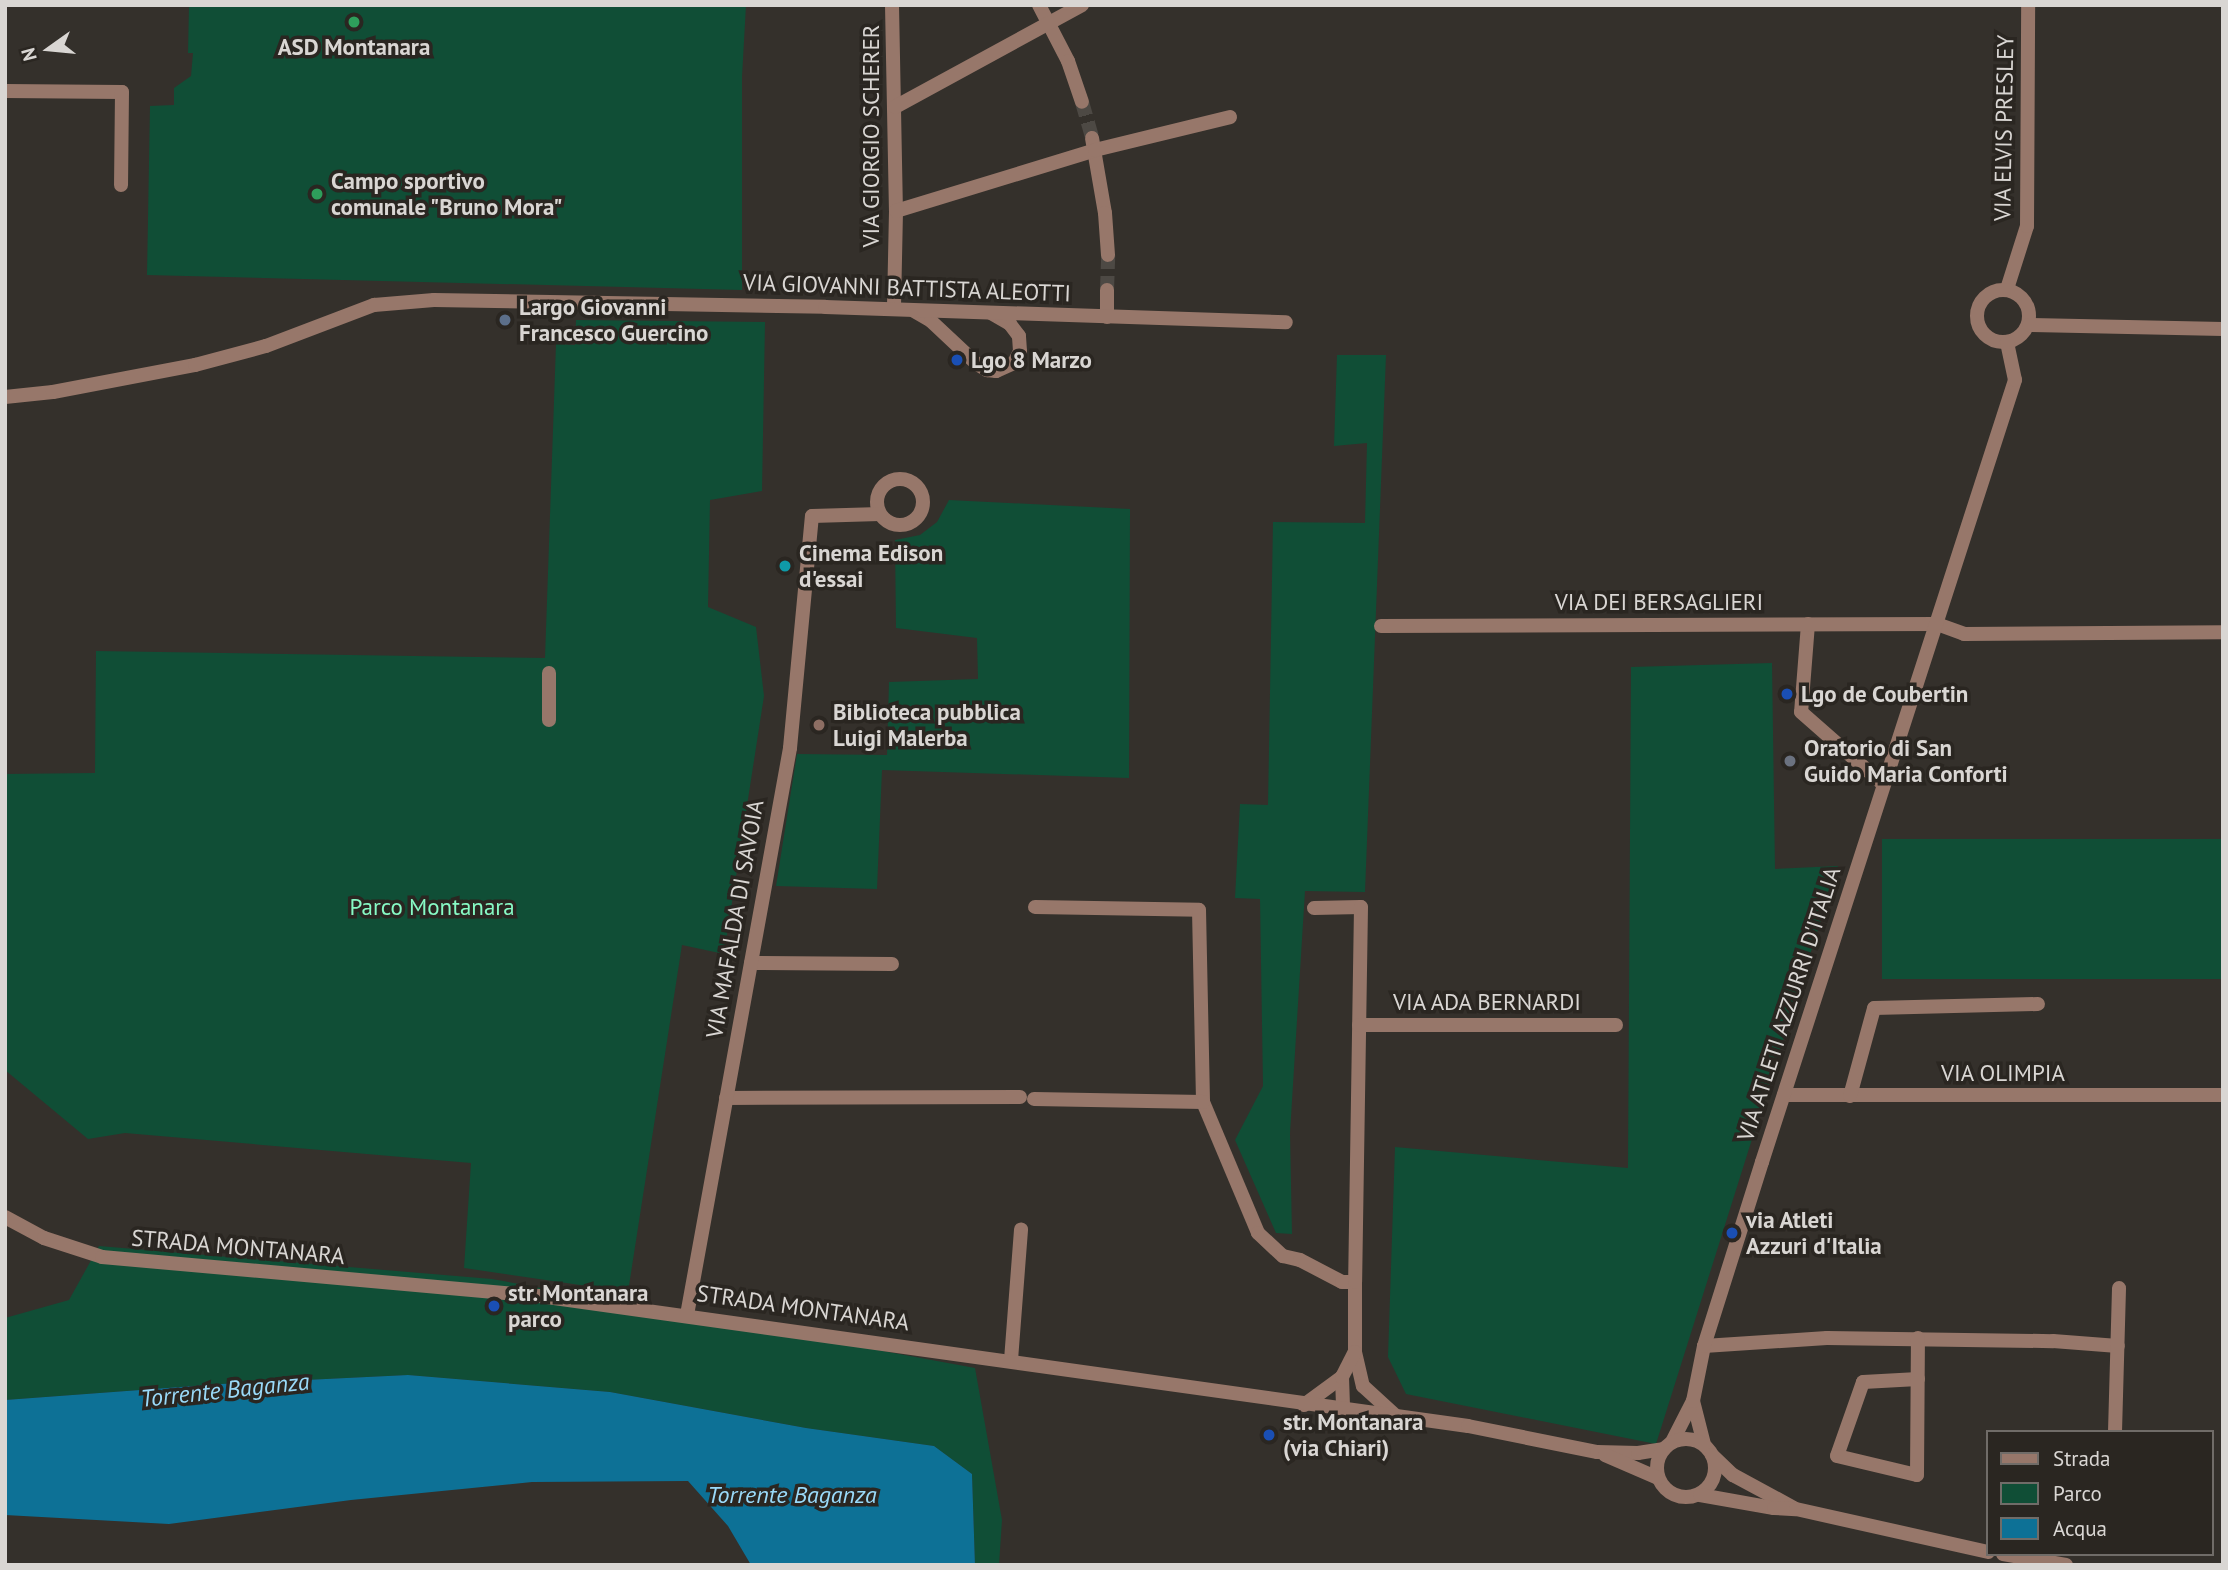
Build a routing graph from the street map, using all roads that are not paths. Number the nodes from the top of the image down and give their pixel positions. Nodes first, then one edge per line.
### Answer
1 (892, 5) edge
2 (1039, 5) edge
3 (1082, 5) edge
4 (2028, 5) edge
5 (1049, 24) junction
6 (5, 91) edge
7 (1082, 102) tunnel mouth
8 (895, 107) junction
9 (1230, 117) dead end
10 (1093, 144) junction
11 (121, 185) dead end
12 (896, 211) junction
13 (1108, 255) tunnel mouth
14 (2007, 289) junction
15 (1107, 290) tunnel mouth
16 (894, 309) junction
17 (912, 310) junction
18 (989, 312) junction
19 (1107, 317) junction
20 (1286, 322) dead end
21 (2029, 325) junction
22 (2223, 329) edge
23 (2007, 342) junction
24 (5, 397) edge
25 (880, 514) dead end
26 (1808, 624) junction
27 (1937, 624) junction
28 (1381, 626) dead end
29 (2223, 632) edge
30 (549, 673) dead end
31 (549, 720) dead end
32 (1883, 784) junction
33 (1035, 907) dead end
34 (1314, 908) dead end
35 (751, 963) junction
36 (892, 964) dead end
37 (2038, 1004) dead end
38 (1359, 1025) junction
39 (1616, 1025) dead end
40 (1784, 1095) junction
41 (2223, 1095) edge
42 (1850, 1097) junction
43 (726, 1098) junction
44 (1203, 1102) junction
45 (5, 1217) edge
46 (1021, 1229) dead end
47 (1355, 1282) junction
48 (2119, 1288) dead end
49 (687, 1315) junction
50 (1918, 1338) junction
51 (1704, 1346) junction
52 (2118, 1346) junction
53 (1355, 1352) junction
54 (1011, 1360) junction
55 (1342, 1377) junction
56 (1917, 1379) junction
57 (1363, 1386) junction
58 (1693, 1401) junction
59 (1304, 1405) junction
60 (1349, 1410) junction
61 (1398, 1418) junction
62 (2115, 1430) edge
63 (1667, 1446) junction
64 (1708, 1450) junction
65 (1597, 1452) junction
66 (1658, 1478) junction
67 (1700, 1495) junction
68 (1796, 1508) junction
69 (1986, 1552) edge
70 (2014, 1556) edge
71 (2066, 1565) edge

1 - 8 street, VIA GIORGIO SCHERER
2 - 5 street
3 - 5 street
4 - 14 street, VIA ELVIS PRESLEY
5 - 7 street
5 - 8 street
6 - 11 street
8 - 12 street, VIA GIORGIO SCHERER
9 - 10 street
10 - 12 street
10 - 13 street
12 - 16 street, VIA GIORGIO SCHERER
14 - 21 street
14 - 23 street
15 - 19 street
16 - 17 street, VIA GIOVANNI BATTISTA ALEOTTI
16 - 24 street, VIA GIOVANNI BATTISTA ALEOTTI
17 - 18 street, VIA GIOVANNI BATTISTA ALEOTTI
17 - 18 street
18 - 19 street, VIA GIOVANNI BATTISTA ALEOTTI
19 - 20 street, VIA GIOVANNI BATTISTA ALEOTTI
21 - 22 street
21 - 23 street
23 - 27 street, VIA ATLETI AZZURRI D'ITALIA
25 - 35 street, VIA MAFALDA DI SAVOIA
26 - 27 street, VIA DEI BERSAGLIERI
26 - 28 street, VIA DEI BERSAGLIERI
26 - 32 street
27 - 29 street, VIA DEI BERSAGLIERI
27 - 32 street, VIA ATLETI AZZURRI D'ITALIA
30 - 31 street
32 - 40 street, VIA ATLETI AZZURRI D'ITALIA
33 - 44 street
34 - 38 street, VIA ADA BERNARDI
35 - 36 street
35 - 43 street, VIA MAFALDA DI SAVOIA
37 - 42 street
38 - 39 street, VIA ADA BERNARDI
38 - 47 street, VIA ADA BERNARDI
40 - 42 street, VIA OLIMPIA
40 - 51 street, VIA ATLETI AZZURRI D'ITALIA
41 - 42 street, VIA OLIMPIA
43 - 44 street
43 - 49 street, VIA MAFALDA DI SAVOIA
44 - 47 street
45 - 49 street, STRADA MONTANARA
46 - 54 street
47 - 53 street, VIA ADA BERNARDI
48 - 52 street
49 - 54 street, STRADA MONTANARA
50 - 51 street
50 - 52 street
50 - 56 street
51 - 58 street, VIA ATLETI AZZURRI D'ITALIA
52 - 62 street
53 - 55 street
53 - 57 street
54 - 59 street, STRADA MONTANARA
55 - 59 street
55 - 60 street
56 - 56 street
57 - 60 street
57 - 61 street
58 - 63 street, VIA ATLETI AZZURRI D'ITALIA
58 - 64 street, VIA ATLETI AZZURRI D'ITALIA
59 - 60 street, STRADA MONTANARA
60 - 61 street, STRADA MONTANARA
61 - 65 street, STRADA MONTANARA
63 - 64 street
63 - 65 street, STRADA MONTANARA
63 - 66 street
64 - 67 street
64 - 68 street
65 - 66 street, STRADA MONTANARA
66 - 67 street
67 - 68 street
68 - 69 street
70 - 71 street

